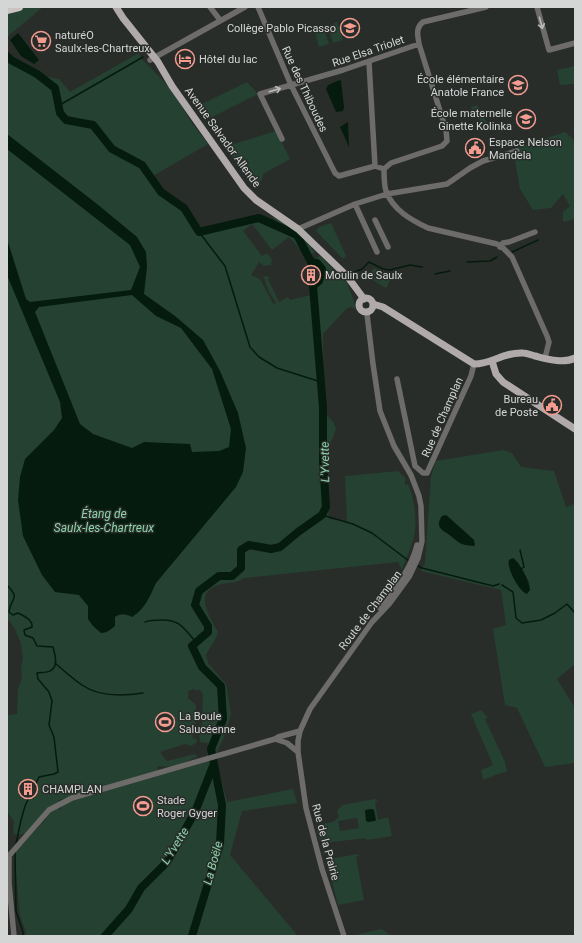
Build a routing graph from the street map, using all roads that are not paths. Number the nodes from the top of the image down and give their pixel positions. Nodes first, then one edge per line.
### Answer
1 (19, 7) edge
2 (112, 7) edge
3 (116, 7) edge
4 (210, 7) edge
5 (245, 7) edge
6 (258, 7) edge
7 (486, 7) edge
8 (537, 7) edge
9 (7, 10) edge
10 (220, 20) junction
11 (575, 43) edge
12 (420, 44) junction
13 (152, 59) junction
14 (369, 62) junction
15 (290, 85) junction
16 (282, 139) dead end
17 (517, 151) dead end
18 (375, 166) junction
19 (384, 170) junction
20 (387, 194) junction
21 (355, 204) junction
22 (298, 229) junction
23 (366, 229) junction
24 (535, 232) dead end
25 (500, 247) junction
26 (364, 299) junction
27 (373, 304) junction
28 (368, 311) junction
29 (545, 358) junction
30 (575, 358) edge
31 (492, 361) junction
32 (474, 364) junction
33 (397, 379) dead end
34 (575, 429) edge
35 (300, 731) junction
36 (275, 739) junction
37 (298, 752) junction
38 (8, 857) edge
39 (14, 936) edge
40 (344, 936) edge

1 - 9 highway
2 - 13 main road
3 - 13 main road, Avenue Salvador Allende
4 - 10 street
5 - 10 street
6 - 15 street, Rue des Thiboudes
7 - 12 street, Rue Elsa Triolet
8 -> 11 street
10 - 13 street
12 - 14 street, Rue Elsa Triolet
12 - 19 street
13 - 22 main road, Avenue Salvador Allende
14 - 15 street, Rue Elsa Triolet
14 - 18 street
16 -> 15 street, Rue Elsa Triolet
15 - 18 street, Rue des Thiboudes
17 - 20 street
18 - 19 street
19 - 20 street
20 - 21 street
20 - 25 street
21 - 22 street
21 - 23 street
22 - 26 main road, Avenue Salvador Allende
23 - 23 street
24 - 25 street
25 - 29 street
26 - 27 main road
26 - 28 main road
27 - 28 main road
27 - 32 main road
28 - 35 street, Route de Champlan
29 - 30 main road
29 - 31 main road
31 - 32 main road
31 - 34 main road
32 - 33 street, Rue de Champlan
35 - 36 street
35 - 37 street, Route de Champlan
36 - 37 street
36 - 38 street
37 - 40 street, Rue de la Prairie
38 - 39 street

